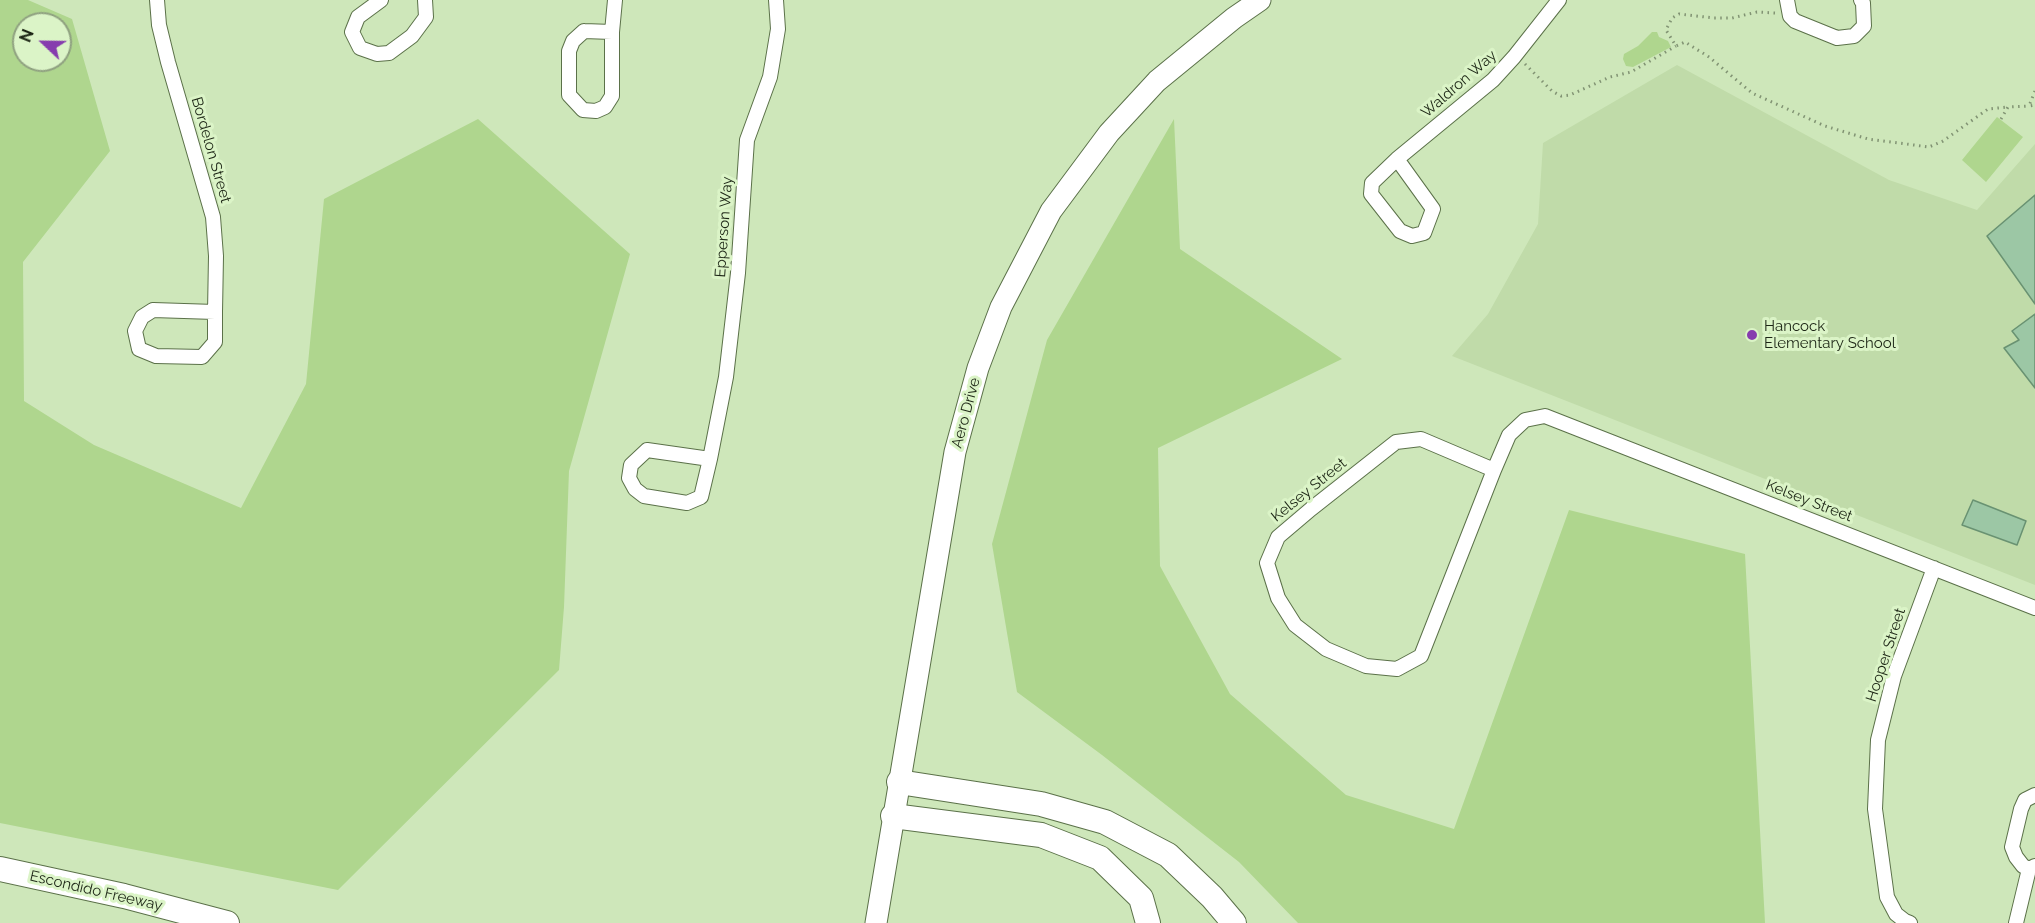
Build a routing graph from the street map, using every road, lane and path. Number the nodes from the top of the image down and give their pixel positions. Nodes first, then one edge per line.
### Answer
1 (157, 0) edge
2 (381, 0) edge
3 (425, 0) edge
4 (615, 0) edge
5 (776, 0) edge
6 (1260, 0) edge
7 (1558, 0) edge
8 (1861, 0) edge
9 (1788, 6) edge
10 (612, 32) junction
11 (1676, 46) junction
12 (1516, 55) junction
13 (2035, 91) edge
14 (2035, 105) edge
15 (2029, 106) junction
16 (2008, 107) junction
17 (2001, 119) dead end
18 (1397, 159) junction
19 (215, 312) junction
20 (710, 459) junction
21 (1494, 470) junction
22 (1934, 568) junction
23 (2035, 608) edge
24 (899, 782) junction
25 (2035, 795) edge
26 (893, 816) junction
27 (2032, 868) edge
28 (0, 869) edge
29 (227, 923) edge
30 (876, 923) edge
31 (1148, 923) edge
32 (1234, 923) edge
33 (1910, 923) edge
34 (2016, 923) edge

1 - 19 street, Bordelon Street
2 - 3 street
4 - 10 street
5 - 20 street, Epperson Way
6 - 24 main road, Aero Drive
7 - 12 street, Waldron Way
8 - 9 street
9 - 11 path
10 - 10 street
11 - 12 path
11 - 16 path
12 - 18 street, Waldron Way
13 - 15 path
14 - 15 path
15 - 16 path
16 - 17 path
18 - 18 street, Waldron Way
19 - 19 street, Bordelon Street
20 - 20 street, Epperson Way
21 - 21 street, Kelsey Street
21 - 22 street, Kelsey Street
22 - 23 street, Kelsey Street
22 - 33 street, Hooper Street
24 - 26 main road, Aero Drive
24 - 32 highway
25 - 27 street
26 - 30 main road, Aero Drive
26 - 31 highway
27 - 34 street
28 - 29 highway, Escondido Freeway

